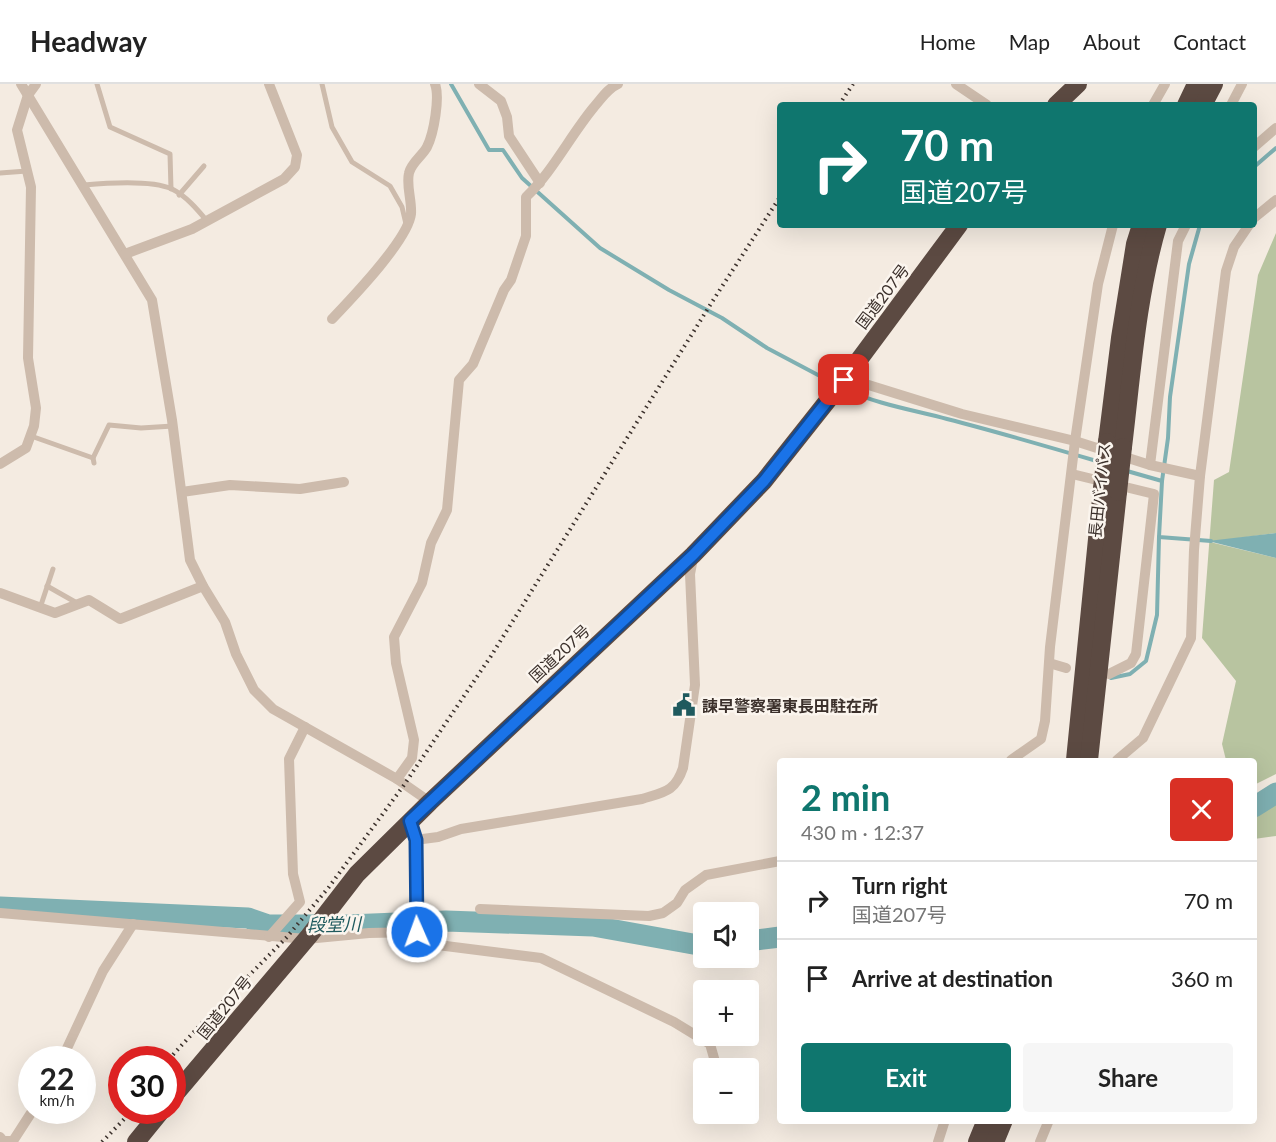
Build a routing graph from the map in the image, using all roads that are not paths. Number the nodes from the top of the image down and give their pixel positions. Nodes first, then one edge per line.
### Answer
1 (21, 84) edge
2 (36, 84) edge
3 (97, 84) edge
4 (269, 84) edge
5 (322, 84) edge
6 (435, 84) edge
7 (479, 84) edge
8 (618, 84) edge
9 (956, 84) edge
10 (1078, 84) edge
11 (1165, 84) edge
12 (1196, 84) edge
13 (1214, 84) edge
14 (1242, 84) edge
15 (28, 95) junction
16 (983, 102) edge
17 (1059, 102) edge
18 (1156, 102) edge
19 (1187, 102) edge
20 (1205, 102) edge
21 (1233, 102) edge
22 (1276, 128) edge
23 (1257, 144) edge
24 (204, 166) dead end
25 (27, 171) junction
26 (0, 173) edge
27 (539, 184) junction
28 (82, 185) junction
29 (171, 189) junction
30 (179, 195) junction
31 (1276, 200) edge
32 (1257, 216) edge
33 (207, 221) junction
34 (957, 228) edge
35 (1112, 228) edge
36 (1140, 228) edge
37 (1157, 228) edge
38 (1184, 228) edge
39 (1247, 228) edge
40 (407, 229) junction
41 (125, 254) junction
42 (332, 319) dead end
43 (842, 384) junction
44 (173, 426) junction
45 (31, 436) junction
46 (1075, 444) junction
47 (1115, 444) junction
48 (0, 464) edge
49 (1153, 466) junction
50 (1072, 474) junction
51 (1200, 476) junction
52 (344, 482) dead end
53 (1110, 491) junction
54 (182, 492) junction
55 (693, 555) junction
56 (53, 569) dead end
57 (47, 586) junction
58 (202, 586) junction
59 (0, 593) edge
60 (78, 604) junction
61 (40, 608) junction
62 (1049, 663) junction
63 (1066, 668) dead end
64 (1109, 674) dead end
65 (305, 727) junction
66 (1014, 758) edge
67 (1075, 758) edge
68 (1089, 758) edge
69 (1120, 758) edge
70 (397, 779) junction
71 (430, 802) junction
72 (410, 821) junction
73 (416, 840) junction
74 (777, 862) edge
75 (480, 909) dead end
76 (0, 913) edge
77 (133, 924) junction
78 (417, 932) junction
79 (269, 937) junction
80 (307, 937) junction
81 (68, 1046) edge
82 (714, 1058) edge
83 (186, 1081) edge
84 (24, 1124) edge
85 (151, 1124) edge
86 (944, 1124) edge
87 (984, 1124) edge
88 (1002, 1124) edge
89 (1047, 1124) edge
90 (0, 1137) edge
91 (136, 1142) edge
92 (938, 1142) edge
93 (977, 1142) edge
94 (995, 1142) edge
95 (1040, 1142) edge

1 - 15 street
2 - 15 street
3 - 29 lane
4 - 33 street
5 - 40 lane
6 - 40 street
7 - 27 street
8 - 27 street
9 - 16 street
10 - 17 highway
11 - 18 street
12 - 19 highway
13 - 20 highway
14 - 21 street
15 - 25 street
15 - 28 street
22 - 23 street
24 - 30 lane
25 - 26 lane
25 - 45 street
27 - 70 street
28 - 29 lane
28 - 41 street
29 - 30 lane
30 - 33 lane
31 - 32 street
33 - 41 street
34 - 43 highway, 国道207号
35 - 46 street
36 - 47 highway, 長田バイパス
37 - 47 highway, 長田バイパス
38 - 49 street
39 - 51 street
40 - 42 street
41 - 44 street
43 - 46 street
43 - 55 highway, 国道207号
44 - 45 lane
44 - 54 street
45 - 48 street
46 - 49 street
46 - 50 street
47 - 53 highway, 長田バイパス, bridge
49 - 51 street
50 - 62 street
50 - 64 street
51 - 69 street
52 - 54 street
53 - 67 highway, 長田バイパス
53 - 68 highway, 長田バイパス
54 - 58 street
55 - 71 highway, 国道207号
55 - 73 street
56 - 57 lane
57 - 60 lane
57 - 61 lane
58 - 60 street
58 - 65 street
59 - 61 street
60 - 61 street
62 - 63 street
62 - 66 street
65 - 70 street
65 - 79 street
70 - 71 street
71 - 72 highway, 国道207号
72 - 73 street
72 - 80 highway, 国道207号
73 - 78 street
74 - 75 street
76 - 77 street
77 - 79 street
77 - 81 street
78 - 80 street
78 - 82 street
79 - 80 street
80 - 83 highway, 国道207号
84 - 90 street
85 - 91 highway
86 - 92 street
87 - 93 highway
88 - 94 highway
89 - 95 street

